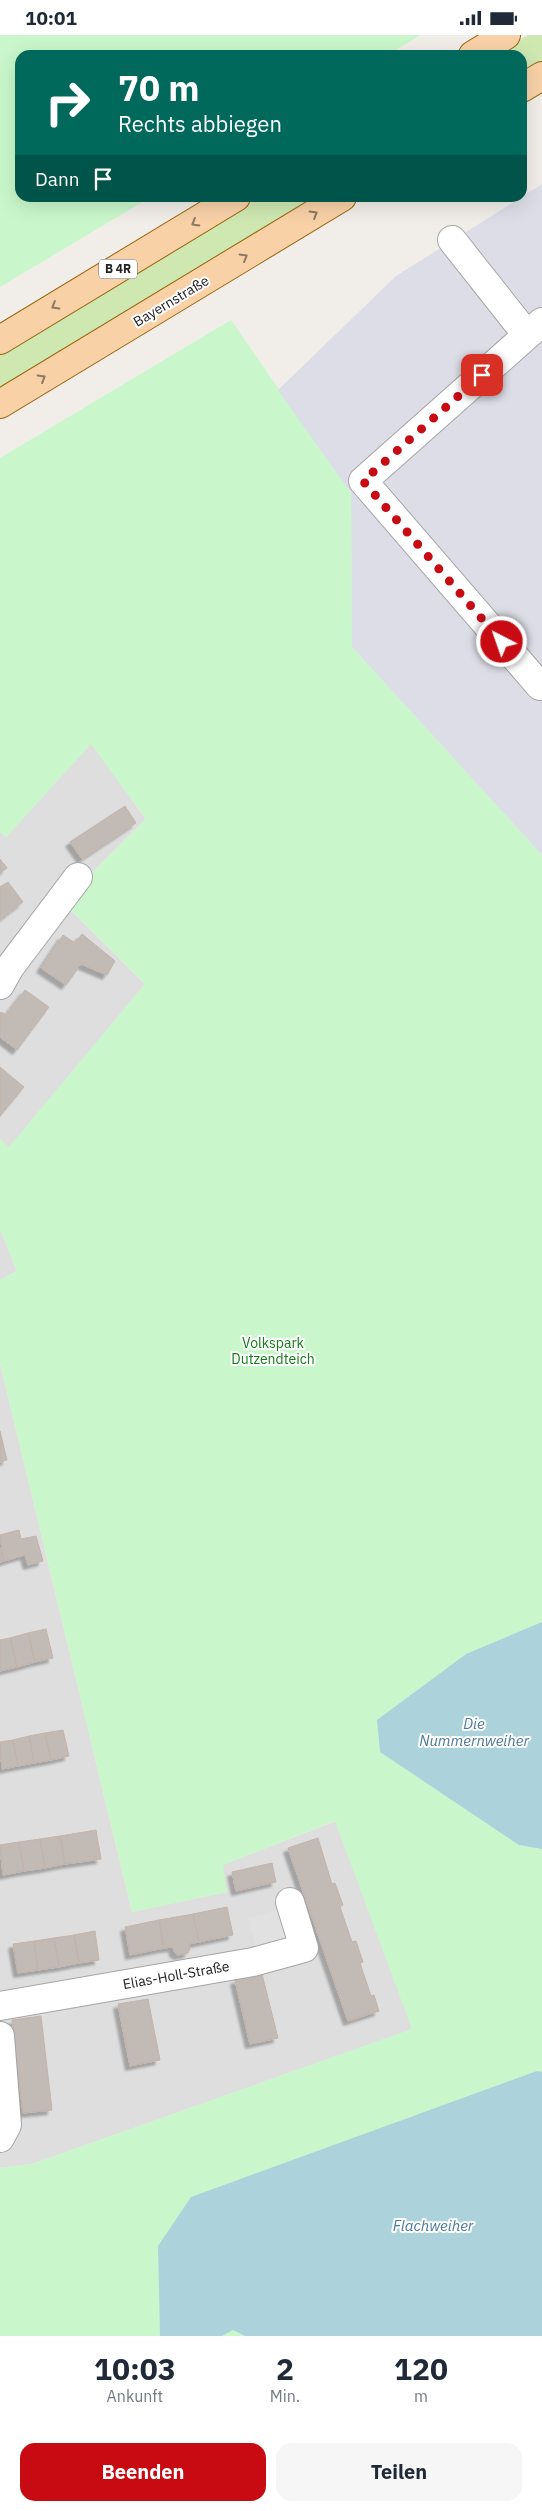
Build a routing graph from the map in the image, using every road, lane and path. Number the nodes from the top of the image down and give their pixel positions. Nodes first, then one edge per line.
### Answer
1 (506, 35) edge
2 (481, 50) edge
3 (542, 76) edge
4 (527, 85) edge
5 (228, 202) edge
6 (334, 202) edge
7 (452, 241) dead end
8 (534, 329) edge
9 (0, 339) edge
10 (0, 404) edge
11 (542, 685) edge
12 (78, 877) dead end
13 (3, 969) edge
14 (290, 1902) dead end
15 (0, 2006) edge
16 (0, 2036) edge
17 (0, 2138) edge

1 - 2 main road
3 - 4 main road
5 -> 9 main road, B 4R
10 -> 6 main road, Bayernstraße
7 - 8 street
8 - 11 street
12 - 13 street
14 - 15 street, Elias-Holl-Straße
16 - 17 street

